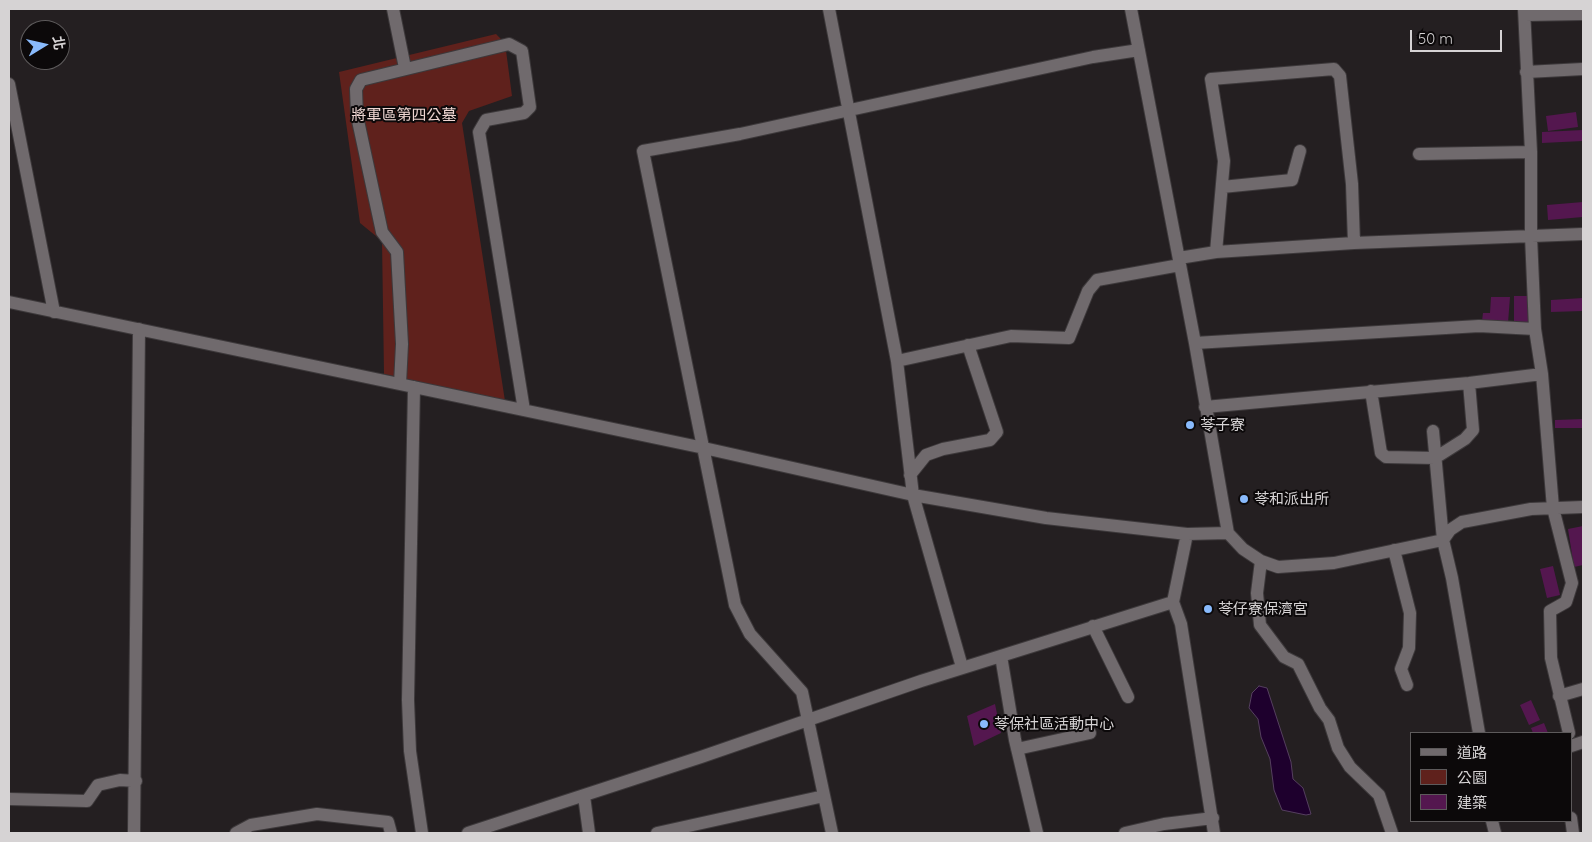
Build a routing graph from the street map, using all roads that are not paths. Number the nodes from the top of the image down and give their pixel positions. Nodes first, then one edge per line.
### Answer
1 (393, 9) edge
2 (829, 9) edge
3 (1131, 9) edge
4 (1524, 12) edge
5 (1583, 14) edge
6 (1139, 50) junction
7 (405, 68) junction
8 (1583, 69) edge
9 (1526, 72) junction
10 (9, 84) edge
11 (849, 109) junction
12 (1300, 151) dead end
13 (1531, 152) junction
14 (1419, 154) dead end
15 (1222, 186) junction
16 (1583, 234) edge
17 (1531, 236) junction
18 (1354, 243) junction
19 (1216, 252) junction
20 (1180, 261) junction
21 (9, 302) edge
22 (54, 312) junction
23 (1535, 328) junction
24 (139, 329) junction
25 (1195, 343) junction
26 (968, 345) junction
27 (897, 362) junction
28 (1542, 374) junction
29 (1469, 383) junction
30 (400, 384) junction
31 (414, 387) junction
32 (1371, 391) junction
33 (1205, 408) junction
34 (524, 410) junction
35 (1433, 431) dead end
36 (704, 448) junction
37 (1435, 458) junction
38 (910, 475) junction
39 (913, 496) junction
40 (1583, 507) edge
41 (1553, 508) junction
42 (1228, 533) junction
43 (1187, 534) junction
44 (1443, 540) junction
45 (1394, 550) junction
46 (1261, 561) junction
47 (1173, 602) junction
48 (1093, 626) junction
49 (1001, 656) junction
50 (962, 668) junction
51 (1407, 685) dead end
52 (1583, 689) edge
53 (1560, 696) junction
54 (1128, 697) dead end
55 (808, 722) junction
56 (1479, 732) edge
57 (1570, 732) edge
58 (1090, 733) dead end
59 (1017, 749) junction
60 (136, 781) junction
61 (584, 796) junction
62 (824, 796) junction
63 (9, 799) edge
64 (1213, 818) junction
65 (134, 833) edge
66 (236, 833) edge
67 (391, 833) edge
68 (422, 833) edge
69 (468, 833) edge
70 (589, 833) edge
71 (656, 833) edge
72 (832, 833) edge
73 (1036, 833) edge
74 (1125, 833) edge
75 (1214, 833) edge
76 (1392, 833) edge

1 - 7 street
2 - 11 street
3 - 6 street
4 - 5 street
4 - 9 street
6 - 11 street
6 - 20 street
7 - 30 street
7 - 34 street
8 - 9 street
9 - 13 street
10 - 22 street
11 - 27 street
11 - 36 street
12 - 15 street
13 - 14 street
13 - 17 street
15 - 18 street
15 - 19 street
16 - 17 street
17 - 18 street
17 - 23 street
18 - 19 street
19 - 20 street
20 - 25 street
20 - 26 street
21 - 22 street
22 - 24 street
23 - 25 street
23 - 28 street
24 - 30 street
24 - 60 street
25 - 33 street
26 - 27 street
26 - 38 street
27 - 38 street
28 - 29 street
28 - 41 street
29 - 32 street
29 - 37 street
30 - 31 street
31 - 34 street
31 - 68 street
32 - 33 street
32 - 37 street
33 - 42 street
34 - 36 street
35 - 37 street
36 - 39 street
36 - 55 street
37 - 44 street
38 - 39 street
39 - 43 street
39 - 50 street
40 - 41 street
41 - 44 street
41 - 53 street
42 - 43 street
42 - 46 street
43 - 47 street
44 - 45 street
44 - 56 street
45 - 46 street
45 - 51 street
46 - 76 street
47 - 48 street
47 - 64 street
48 - 49 street
48 - 54 street
49 - 50 street
49 - 59 street
50 - 55 street
52 - 53 street
53 - 57 street
55 - 61 street
55 - 62 street
58 - 59 street
59 - 73 street
60 - 63 street
60 - 65 street
61 - 69 street
61 - 70 street
62 - 71 street
62 - 72 street
64 - 74 street
64 - 75 street
66 - 67 street

